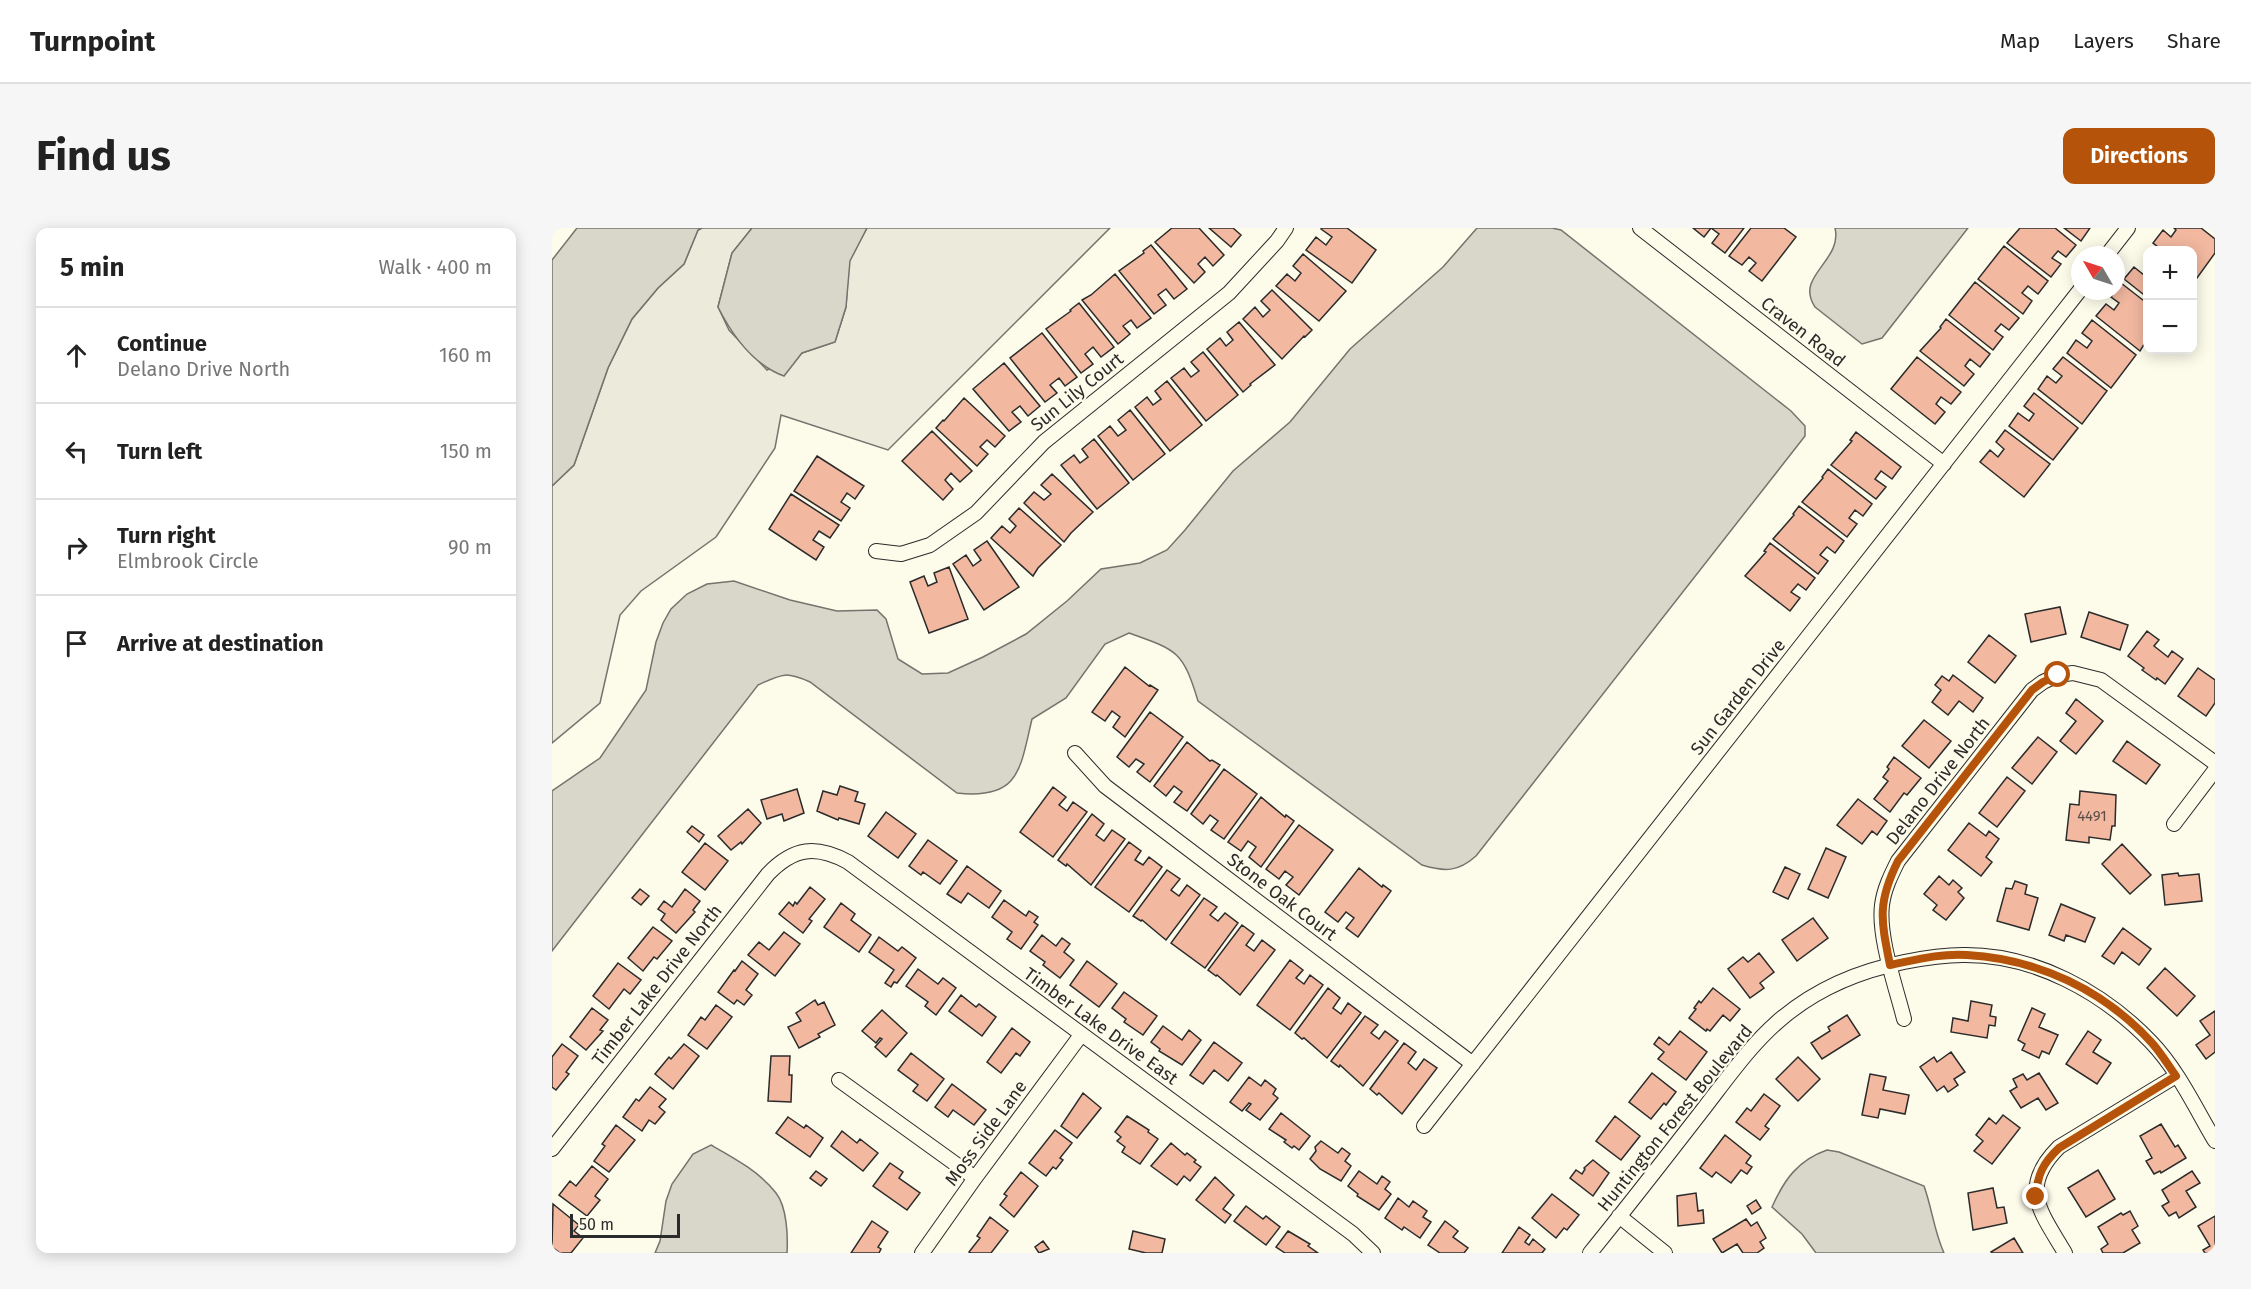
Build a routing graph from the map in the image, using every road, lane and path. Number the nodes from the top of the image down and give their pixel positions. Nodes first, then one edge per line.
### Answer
1 (1286, 228) edge
2 (1640, 228) edge
3 (2128, 228) edge
4 (2114, 246) edge
5 (2072, 300) edge
6 (1944, 464) junction
7 (876, 551) dead end
8 (1075, 753) dead end
9 (2215, 763) edge
10 (2215, 770) edge
11 (2174, 824) dead end
12 (798, 852) joint
13 (1890, 965) junction
14 (1904, 1019) dead end
15 (1081, 1035) junction
16 (1473, 1064) junction
17 (2176, 1076) junction
18 (839, 1080) dead end
19 (1424, 1126) dead end
20 (2215, 1141) edge
21 (552, 1149) edge
22 (975, 1178) junction
23 (1619, 1216) junction
24 (922, 1253) edge
25 (1373, 1253) edge
26 (1590, 1253) edge
27 (1665, 1253) edge
28 (2065, 1253) edge

1 - 7 street, Sun Lily Court
2 - 6 street, Craven Road
3 - 4 street
5 - 6 street, Sun Garden Drive
6 - 16 street, Sun Garden Drive
8 - 16 street, Stone Oak Court
9 - 13 street, Delano Drive North
10 - 11 street
12 - 15 street, Timber Lake Drive East
12 - 21 street, Timber Lake Drive North
13 - 14 street, Delano Drive North
13 - 17 street, Huntington Forest Boulevard
13 - 23 street, Huntington Forest Boulevard
15 - 22 street, Moss Side Lane
15 - 25 street, Timber Lake Drive East
16 - 19 street, Sun Garden Drive
17 - 20 street, Huntington Forest Boulevard
17 - 28 street
18 - 22 street
22 - 24 street, Moss Side Lane
23 - 26 street, Huntington Forest Boulevard
23 - 27 street

